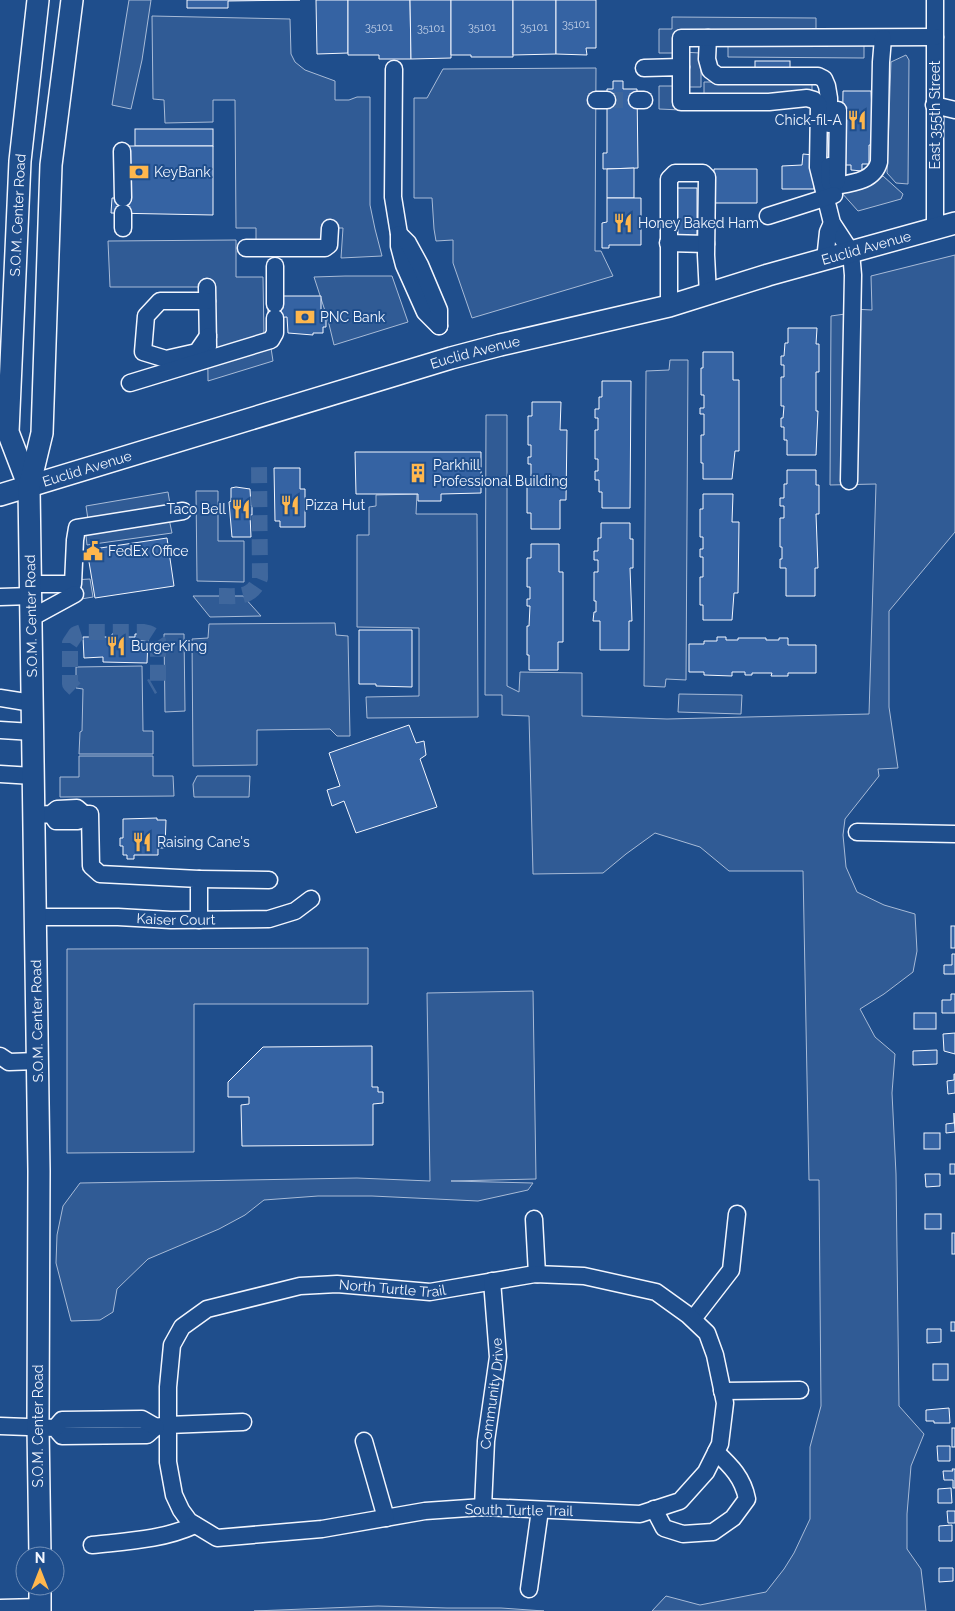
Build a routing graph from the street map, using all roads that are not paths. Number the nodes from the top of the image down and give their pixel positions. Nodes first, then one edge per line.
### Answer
1 (38, 0) edge
2 (72, 0) edge
3 (935, 0) edge
4 (935, 37) junction
5 (712, 38) junction
6 (888, 38) junction
7 (681, 67) junction
8 (644, 68) dead end
9 (394, 69) dead end
10 (955, 98) edge
11 (934, 100) junction
12 (955, 110) edge
13 (122, 152) dead end
14 (846, 187) junction
15 (825, 198) junction
16 (123, 213) dead end
17 (768, 216) dead end
18 (832, 223) junction
19 (955, 223) edge
20 (330, 228) dead end
21 (935, 229) junction
22 (399, 234) junction
23 (668, 243) junction
24 (706, 244) junction
25 (246, 248) dead end
26 (851, 252) junction
27 (825, 260) junction
28 (275, 266) dead end
29 (708, 294) junction
30 (669, 306) junction
31 (208, 336) junction
32 (208, 359) junction
33 (130, 383) dead end
34 (849, 481) dead end
35 (29, 487) junction
36 (0, 495) edge
37 (183, 511) dead end
38 (74, 589) junction
39 (31, 590) junction
40 (0, 597) edge
41 (31, 618) junction
42 (0, 698) edge
43 (32, 703) junction
44 (0, 730) edge
45 (33, 732) junction
46 (0, 774) edge
47 (33, 776) junction
48 (42, 815) junction
49 (857, 832) dead end
50 (955, 834) edge
51 (199, 878) junction
52 (269, 880) dead end
53 (311, 899) dead end
54 (36, 917) junction
55 (199, 920) junction
56 (37, 1061) junction
57 (3, 1062) edge
58 (737, 1214) dead end
59 (534, 1219) dead end
60 (537, 1274) junction
61 (492, 1281) junction
62 (693, 1319) junction
63 (707, 1333) joint
64 (800, 1390) dead end
65 (722, 1391) junction
66 (243, 1422) dead end
67 (0, 1426) edge
68 (162, 1426) junction
69 (46, 1427) junction
70 (364, 1441) dead end
71 (716, 1452) junction
72 (482, 1507) junction
73 (654, 1509) junction
74 (540, 1510) junction
75 (386, 1518) junction
76 (195, 1524) junction
77 (92, 1545) dead end
78 (40, 1546) edge
79 (529, 1589) dead end
80 (40, 1596) edge
81 (0, 1608) edge
82 (40, 1609) edge

1 - 35 main road, S.O.M. Center Road
2 - 35 main road, S.O.M. Center Road
3 - 4 street, East 355th Street
4 - 6 street
4 - 11 street, East 355th Street
5 - 6 street
5 - 7 street
5 - 14 street
6 - 14 street
7 - 8 street
7 - 15 street
9 - 22 street
10 - 11 street
11 - 12 street
11 - 21 street, East 355th Street
13 - 16 street
14 - 15 street
15 - 17 street
15 - 18 street
18 - 26 street
18 - 27 street
19 - 21 main road, Euclid Avenue
20 - 25 street
21 - 26 main road, Euclid Avenue
22 - 22 street
23 - 24 street
23 - 24 street
23 - 30 street
24 - 29 street
26 - 27 main road, Euclid Avenue
26 - 34 street
27 - 29 main road, Euclid Avenue
28 - 32 street
29 - 30 main road, Euclid Avenue
30 - 35 main road, Euclid Avenue
31 - 31 street
31 - 32 street
32 - 33 street
35 - 36 main road, Euclid Avenue
35 - 39 main road, S.O.M. Center Road
37 - 38 street
38 - 39 street
38 - 41 street
39 - 40 street
39 - 41 main road, S.O.M. Center Road
41 - 43 main road, S.O.M. Center Road
42 - 43 street
43 - 45 main road, S.O.M. Center Road
44 - 45 street
45 - 47 main road, S.O.M. Center Road
46 - 47 street
47 - 48 main road, S.O.M. Center Road
48 - 51 street
48 - 54 main road, S.O.M. Center Road
49 - 50 street
51 - 52 street
51 - 55 street
53 - 55 street, Kaiser Court
54 - 55 street, Kaiser Court
54 - 56 main road, S.O.M. Center Road
56 - 57 street
56 - 69 main road, S.O.M. Center Road
58 - 62 street
59 - 60 street
60 - 61 street, North Turtle Trail
60 - 62 street, North Turtle Trail
61 - 68 street, North Turtle Trail
61 - 72 street, Community Drive
62 - 63 street, North Turtle Trail
63 - 65 street, South Turtle Trail
64 - 65 street
65 - 71 street, South Turtle Trail
66 - 68 street
67 - 69 street
68 - 69 street
68 - 76 street, South Turtle Trail
69 - 78 main road, S.O.M. Center Road
70 - 75 street
71 - 73 street, South Turtle Trail
71 - 73 street
72 - 74 street, South Turtle Trail
72 - 75 street, South Turtle Trail
73 - 74 street, South Turtle Trail
74 - 79 street
75 - 76 street, South Turtle Trail
76 - 77 street
80 - 82 main road
81 - 82 street

